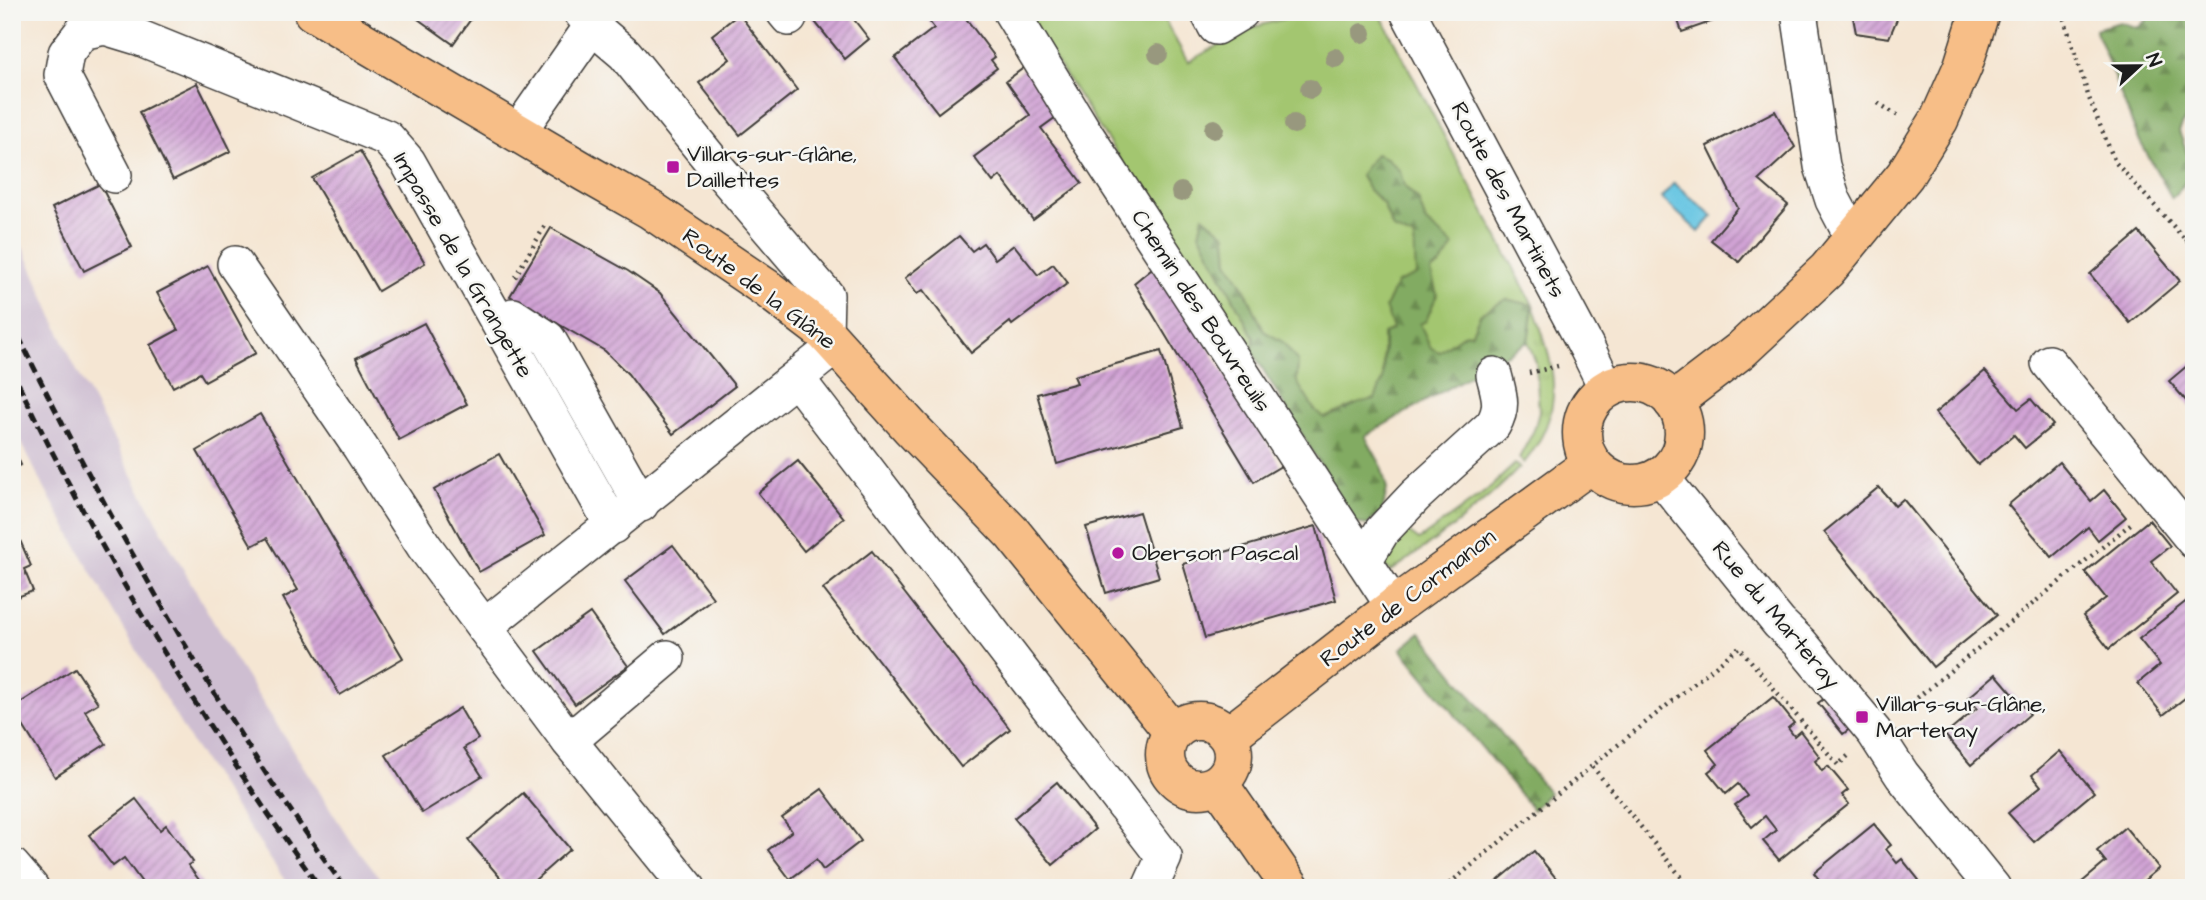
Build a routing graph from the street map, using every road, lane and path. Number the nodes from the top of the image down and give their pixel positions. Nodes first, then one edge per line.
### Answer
1 (313, 12) edge
2 (1011, 12) edge
3 (1208, 12) edge
4 (1241, 12) edge
5 (1408, 12) edge
6 (1799, 12) edge
7 (1980, 12) edge
8 (2062, 12) edge
9 (587, 19) edge
10 (1878, 103) dead end
11 (1907, 120) dead end
12 (518, 132) junction
13 (114, 176) dead end
14 (546, 224) dead end
15 (2194, 233) edge
16 (1853, 237) junction
17 (2186, 242) junction
18 (2194, 250) edge
19 (528, 253) dead end
20 (235, 264) dead end
21 (513, 316) dead end
22 (831, 339) junction
23 (2049, 363) dead end
24 (1559, 366) dead end
25 (1507, 375) joint
26 (797, 379) junction
27 (1607, 389) junction
28 (1673, 402) junction
29 (1591, 464) junction
30 (1661, 477) junction
31 (641, 504) junction
32 (613, 526) junction
33 (2194, 541) edge
34 (2105, 544) dead end
35 (1364, 561) junction
36 (1394, 607) junction
37 (484, 627) junction
38 (667, 658) dead end
39 (1173, 732) junction
40 (1874, 732) junction
41 (1228, 736) junction
42 (569, 741) junction
43 (1592, 766) junction
44 (1219, 784) junction
45 (12, 866) edge
46 (31, 888) edge
47 (688, 888) edge
48 (1150, 888) edge
49 (1291, 888) edge
50 (1444, 888) edge
51 (1690, 888) edge
52 (1993, 888) edge

1 - 12 main road, Route de la Glâne
2 - 35 street, Chemin des Bouvreuils
3 - 4 street
5 - 27 street, Route des Martinets
6 - 16 street
7 - 16 main road
8 - 17 path
9 - 12 street
9 - 22 street
10 - 11 path
12 - 22 main road, Route de la Glâne
13 - 32 street, Impasse de la Grangette
14 - 19 path
15 - 17 path
16 - 28 main road
17 - 18 path
20 - 37 street
21 - 31 street
22 - 26 street
22 - 39 main road, Route de la Glâne
23 - 33 street
24 - 25 path
25 - 35 street
26 - 31 street
26 - 48 street
27 - 28 main road
27 - 29 main road
28 - 30 main road
29 - 30 main road
29 - 36 main road, Route de Cormanon
30 - 40 street, Rue du Marteray
31 - 32 street
32 - 37 street
34 - 40 path
35 - 36 street, Chemin des Bouvreuils
36 - 41 main road, Route de Cormanon
37 - 42 street
38 - 42 street
39 - 41 main road
39 - 44 main road
40 - 43 path
40 - 52 street, Rue du Marteray
41 - 44 main road
42 - 47 street
43 - 50 path
43 - 51 path
44 - 49 main road
45 - 46 street

